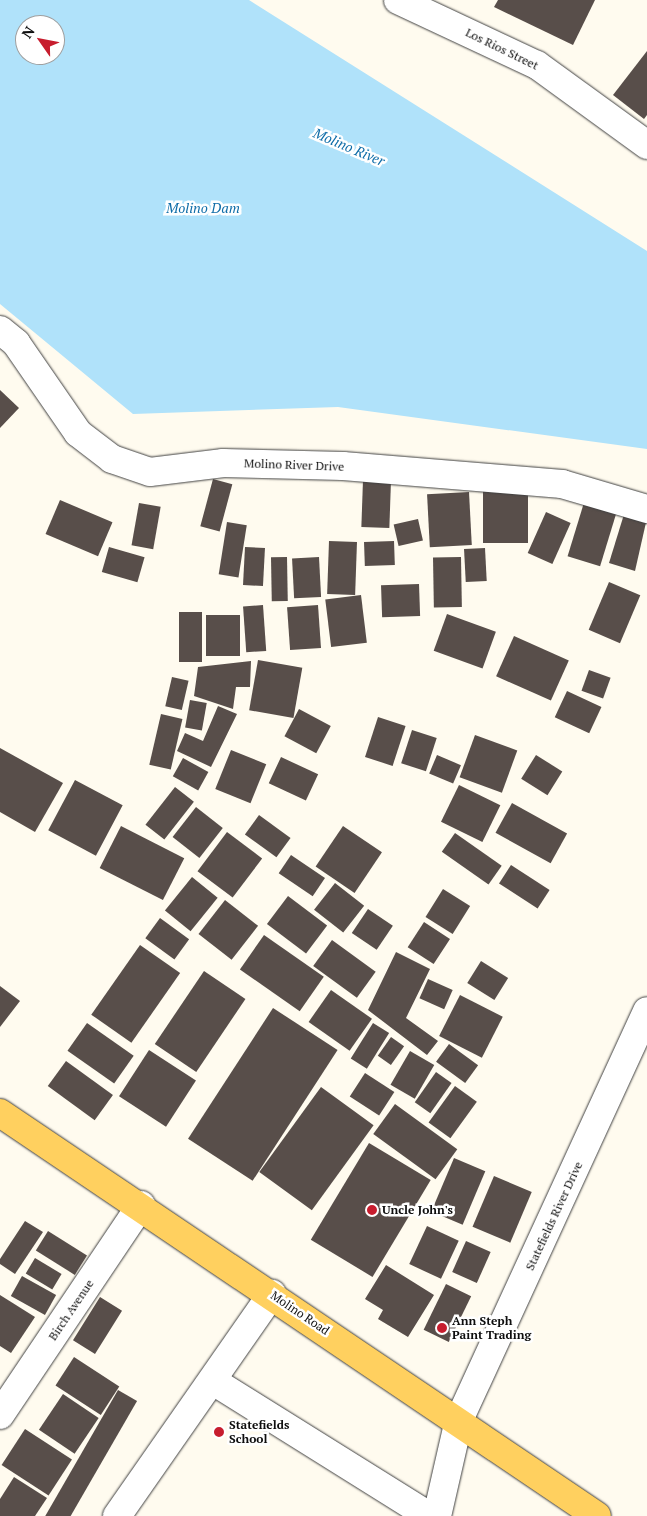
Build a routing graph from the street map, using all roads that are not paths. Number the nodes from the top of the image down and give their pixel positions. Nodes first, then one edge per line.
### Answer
1 (398, 0) edge
2 (647, 145) edge
3 (0, 330) edge
4 (647, 509) edge
5 (647, 1011) edge
6 (0, 1113) edge
7 (141, 1205) junction
8 (272, 1294) junction
9 (213, 1381) junction
10 (4, 1397) edge
11 (459, 1420) junction
12 (117, 1516) edge
13 (429, 1516) edge
14 (437, 1516) edge
15 (597, 1516) edge

1 - 2 street, Los Rios Street
3 - 4 street, Molino River Drive
5 - 11 street, Statefields River Drive
6 - 7 main road, Molino Road
7 - 8 main road, Molino Road
7 - 10 street, Birch Avenue
8 - 9 street
8 - 11 main road, Molino Road
9 - 12 street
9 - 13 street
11 - 14 street, Statefields River Drive
11 - 15 main road, Molino Road

